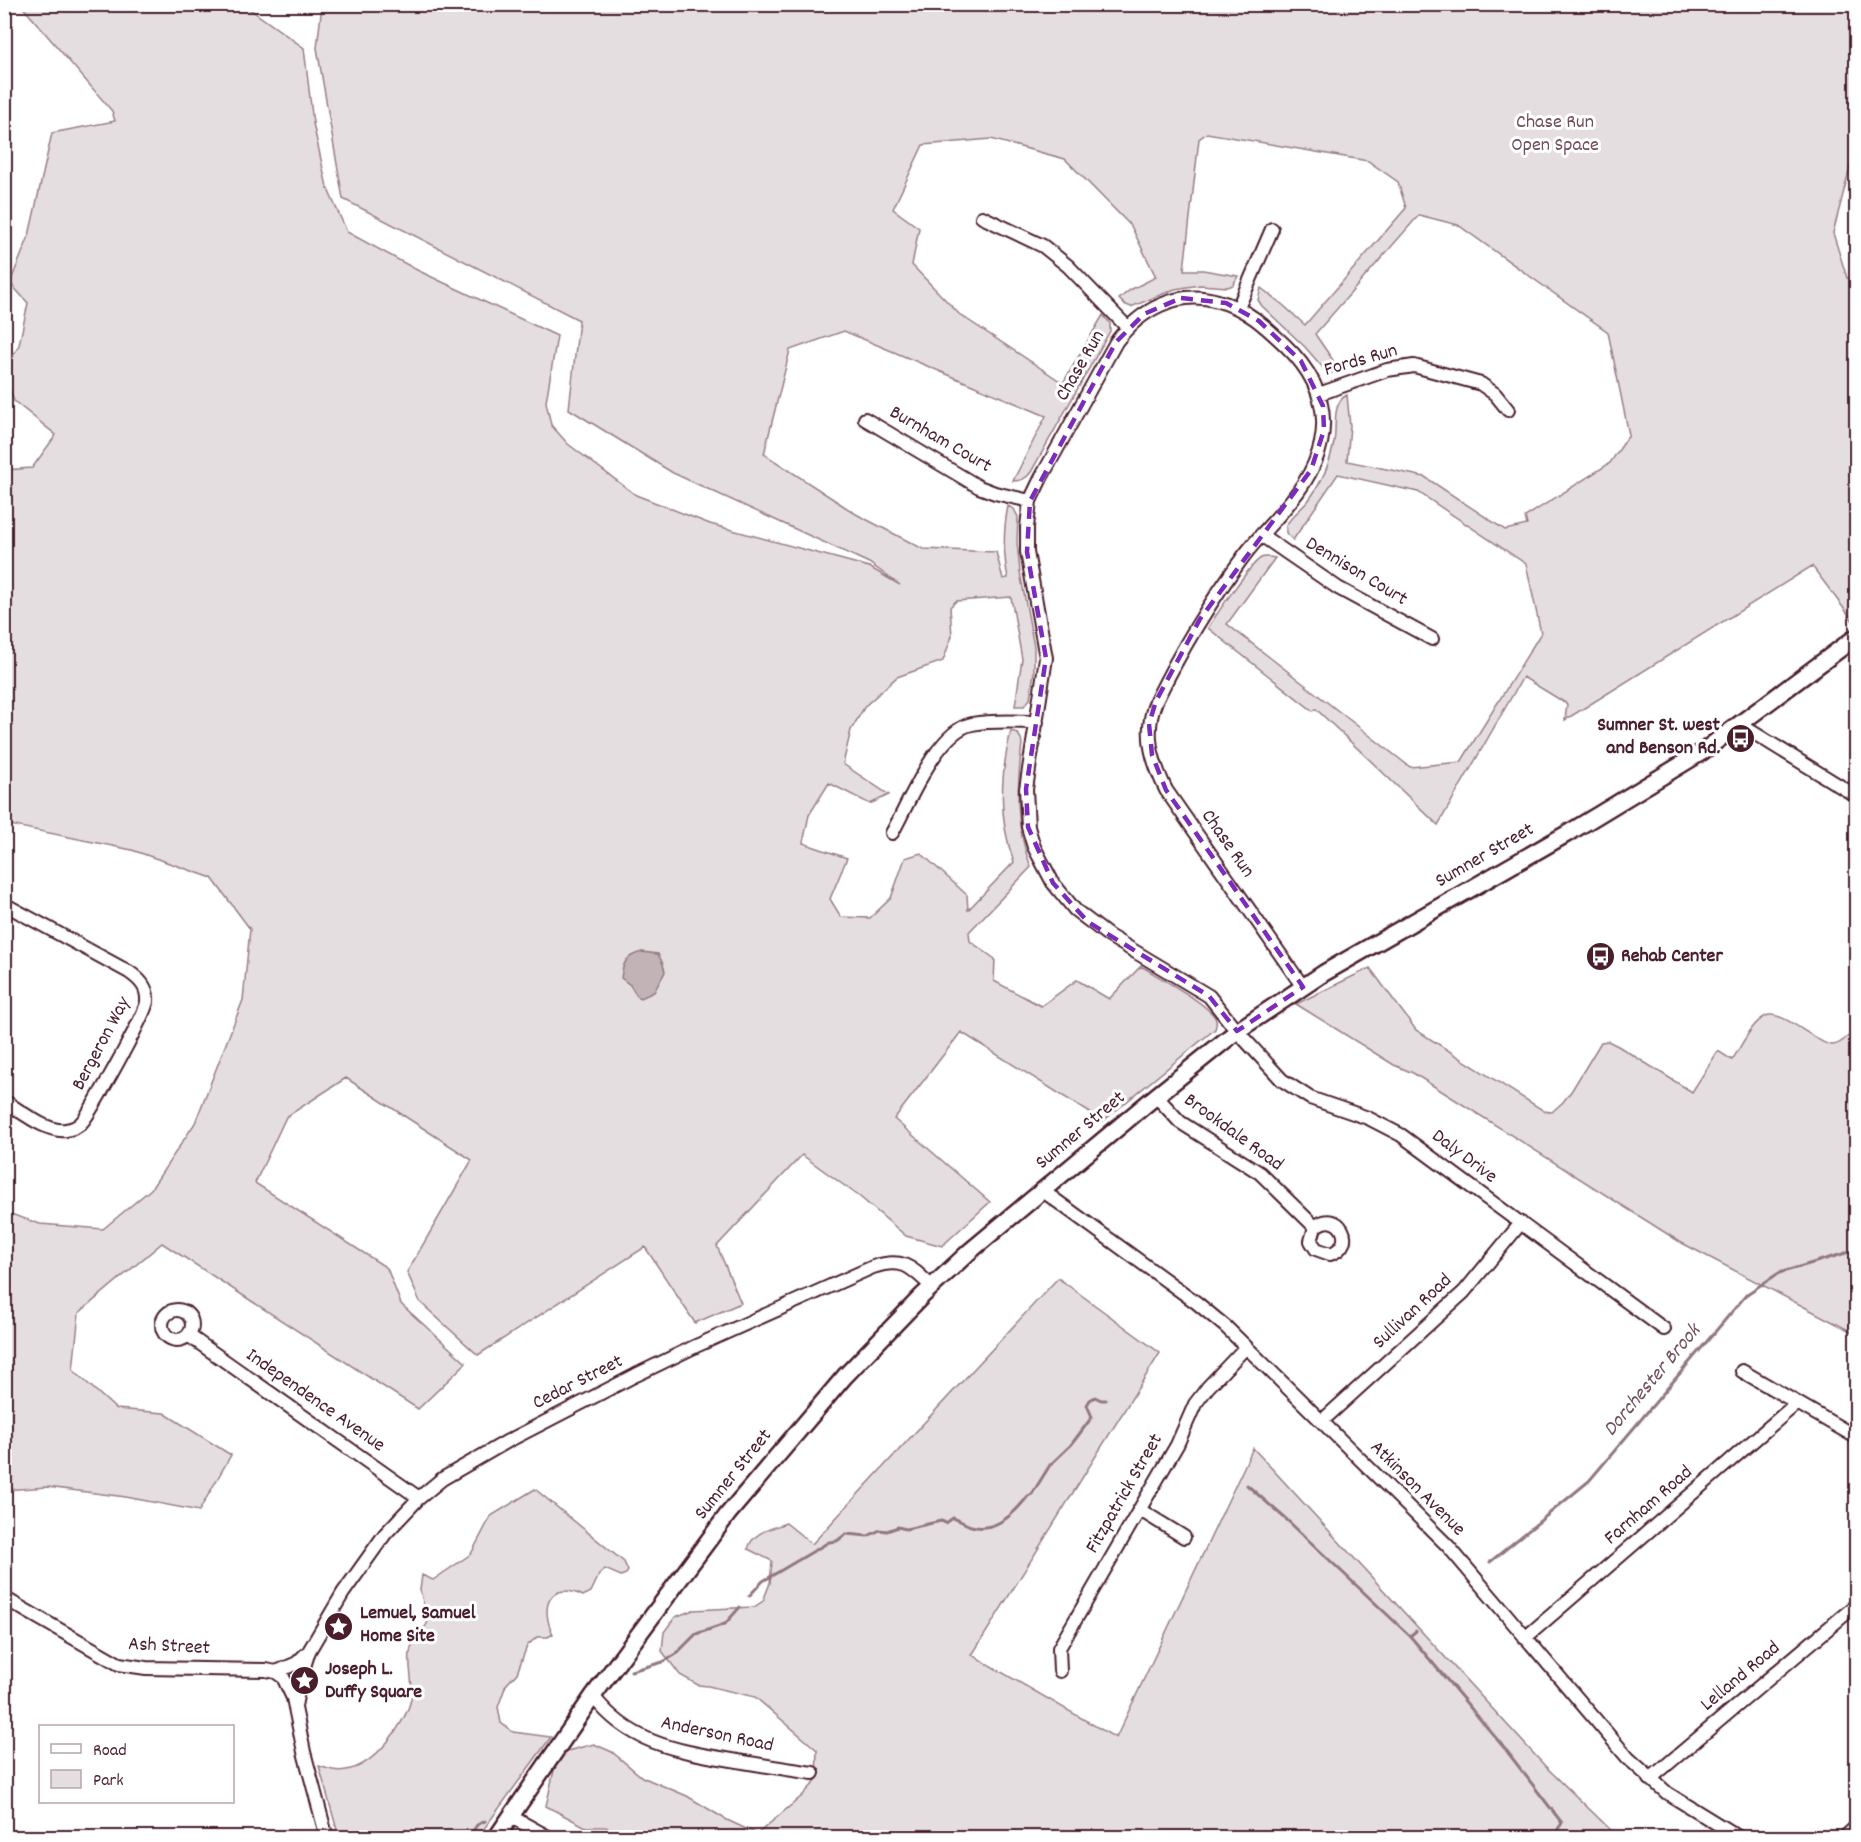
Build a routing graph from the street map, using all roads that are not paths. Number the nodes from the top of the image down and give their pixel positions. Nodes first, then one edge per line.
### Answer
1 (982, 217) dead end
2 (1272, 230) dead end
3 (1238, 308) junction
4 (1128, 328) junction
5 (1319, 394) junction
6 (1508, 410) dead end
7 (865, 419) dead end
8 (1030, 501) junction
9 (1261, 536) junction
10 (1857, 637) edge
11 (1432, 639) dead end
12 (1037, 722) junction
13 (1741, 725) junction
14 (1857, 796) edge
15 (892, 833) dead end
16 (4, 904) edge
17 (1303, 987) junction
18 (1237, 1031) junction
19 (1156, 1096) junction
20 (4, 1101) edge
21 (1043, 1191) junction
22 (1521, 1223) junction
23 (1315, 1227) dead end
24 (932, 1287) junction
25 (1664, 1329) dead end
26 (188, 1335) dead end
27 (1246, 1347) junction
28 (1742, 1371) dead end
29 (1797, 1403) junction
30 (1322, 1421) junction
31 (1857, 1437) edge
32 (419, 1498) junction
33 (1140, 1510) junction
34 (1184, 1537) dead end
35 (4, 1598) edge
36 (1857, 1605) edge
37 (1526, 1638) junction
38 (309, 1651) junction
39 (1060, 1671) dead end
40 (276, 1672) junction
41 (593, 1696) junction
42 (295, 1706) junction
43 (813, 1773) dead end
44 (1650, 1779) junction
45 (510, 1816) junction
46 (1857, 1827) edge
47 (327, 1838) edge
48 (496, 1838) edge
49 (550, 1838) edge
50 (1740, 1838) edge
51 (1844, 1838) edge

1 - 4 street
2 - 3 street
3 - 4 street, Chase Run
3 - 5 street, Chase Run
4 - 8 street, Chase Run
5 - 6 street, Fords Run
5 - 9 street, Chase Run
7 - 8 street, Burnham Court
8 - 12 street, Chase Run
9 - 11 street, Dennison Court
9 - 17 street, Chase Run
10 - 13 main road, Sumner Street
12 - 15 street
12 - 18 street, Chase Run
13 - 14 street
13 - 17 main road, Sumner Street
16 - 20 street, Bergeron Way
17 - 18 main road, Sumner Street
18 - 19 main road, Sumner Street
18 - 22 street, Daly Drive
19 - 21 main road, Sumner Street
19 - 23 street, Brookdale Road
21 - 24 main road, Sumner Street
21 - 27 street, Atkinson Avenue
22 - 25 street, Daly Drive
22 - 30 street, Sullivan Road
24 - 32 street, Cedar Street
24 - 41 main road, Sumner Street
26 - 32 street, Independence Avenue
27 - 30 street, Atkinson Avenue
27 - 33 street, Fitzpatrick Street
28 - 29 street
29 - 31 street
29 - 37 street, Farnham Road
30 - 37 street, Atkinson Avenue
32 - 38 street, Cedar Street
33 - 34 street
33 - 39 street, Fitzpatrick Street
35 - 40 street, Ash Street
36 - 44 street, Lelland Road
37 - 44 street, Atkinson Avenue
38 - 40 street, Cedar Street
38 - 42 street, Cedar Street
40 - 42 street, Cedar Street
41 - 43 street, Anderson Road
41 - 45 main road, Sumner Street
42 - 47 street, Cedar Street
44 - 50 street, Atkinson Avenue
45 - 48 main road, Sumner Street
45 - 49 street
46 - 51 street

